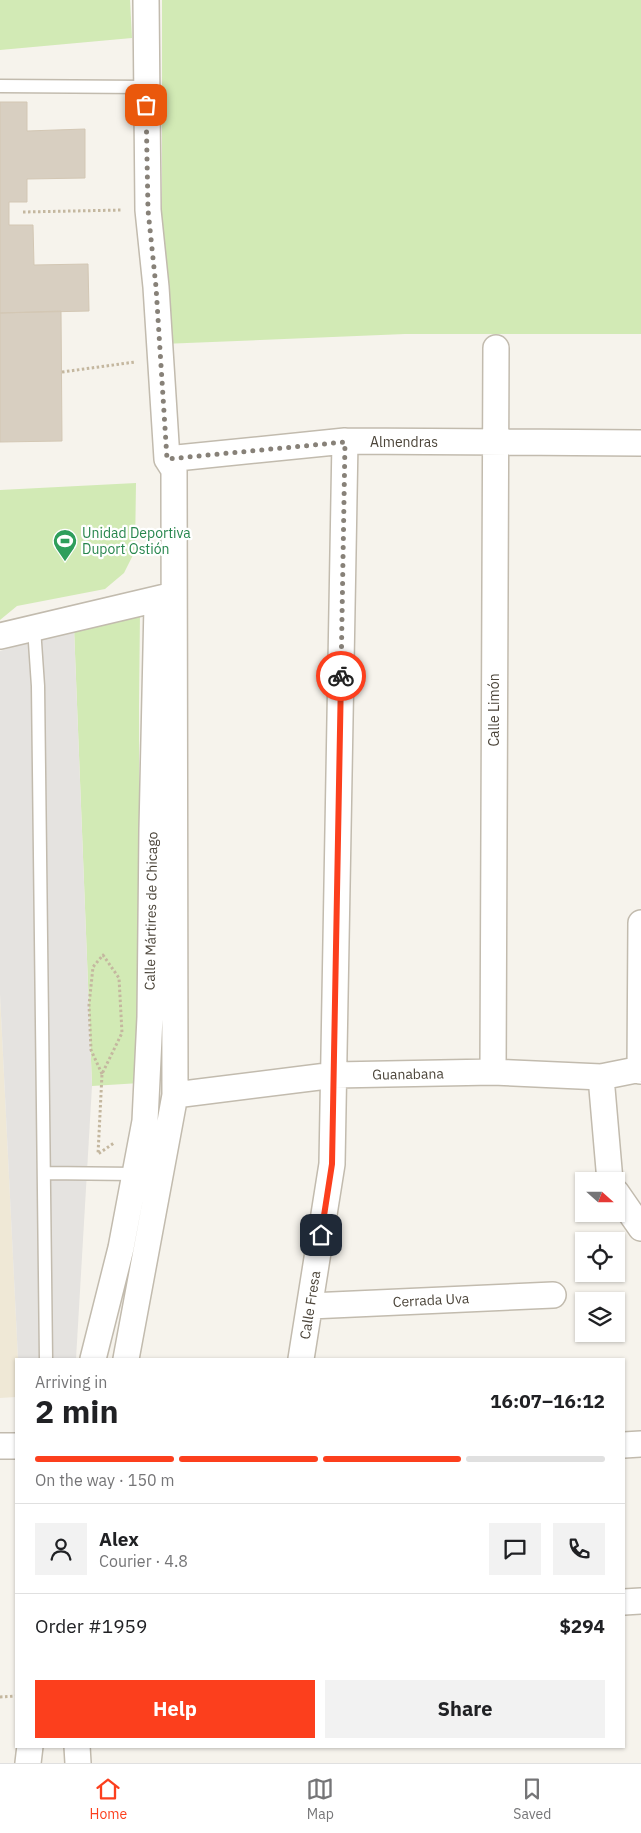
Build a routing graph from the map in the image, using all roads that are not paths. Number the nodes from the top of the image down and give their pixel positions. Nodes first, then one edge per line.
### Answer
1 (146, 0) edge
2 (0, 86) edge
3 (146, 88) junction
4 (496, 348) dead end
5 (345, 442) junction
6 (496, 442) junction
7 (641, 443) edge
8 (167, 459) junction
9 (166, 596) junction
10 (34, 628) junction
11 (0, 636) edge
12 (641, 922) edge
13 (640, 1070) edge
14 (492, 1072) junction
15 (335, 1075) junction
16 (601, 1076) junction
17 (175, 1095) junction
18 (44, 1172) junction
19 (609, 1172) edge
20 (135, 1174) junction
21 (625, 1205) edge
22 (641, 1228) edge
23 (553, 1295) dead end
24 (310, 1306) junction
25 (46, 1358) edge
26 (93, 1358) edge
27 (126, 1358) edge
28 (301, 1358) edge
29 (641, 1444) edge
30 (625, 1445) edge
31 (0, 1446) edge
32 (15, 1446) edge
33 (641, 1600) edge
34 (625, 1602) edge
35 (30, 1748) edge
36 (77, 1748) edge
37 (28, 1763) edge
38 (78, 1763) edge

1 - 3 street, Calle Mártires de Chicago
2 - 3 lane
3 - 8 street, Calle Mártires de Chicago
4 - 6 street, Calle Limón
5 - 6 street, Almendras
5 - 8 street, Almendras
5 - 15 street, Calle Fresa
6 - 7 street, Almendras
6 - 14 street, Calle Limón
8 - 9 street, Calle Mártires de Chicago
9 - 10 street
9 - 17 street, Calle Mártires de Chicago
9 - 20 street, Calle Mártires de Chicago
10 - 11 street
10 - 18 lane
12 - 13 street
13 - 16 street, Guanabana
14 - 15 street, Guanabana
14 - 16 street, Guanabana
15 - 17 street, Guanabana
15 - 24 street, Calle Fresa
16 - 19 street
17 - 27 street, Calle Mártires de Chicago
18 - 20 lane
18 - 25 lane
20 - 26 street, Calle Mártires de Chicago
21 - 22 street
23 - 24 street, Cerrada Uva
24 - 28 street, Calle Fresa
29 - 30 street
31 - 32 street
33 - 34 street
35 - 37 street
36 - 38 street

